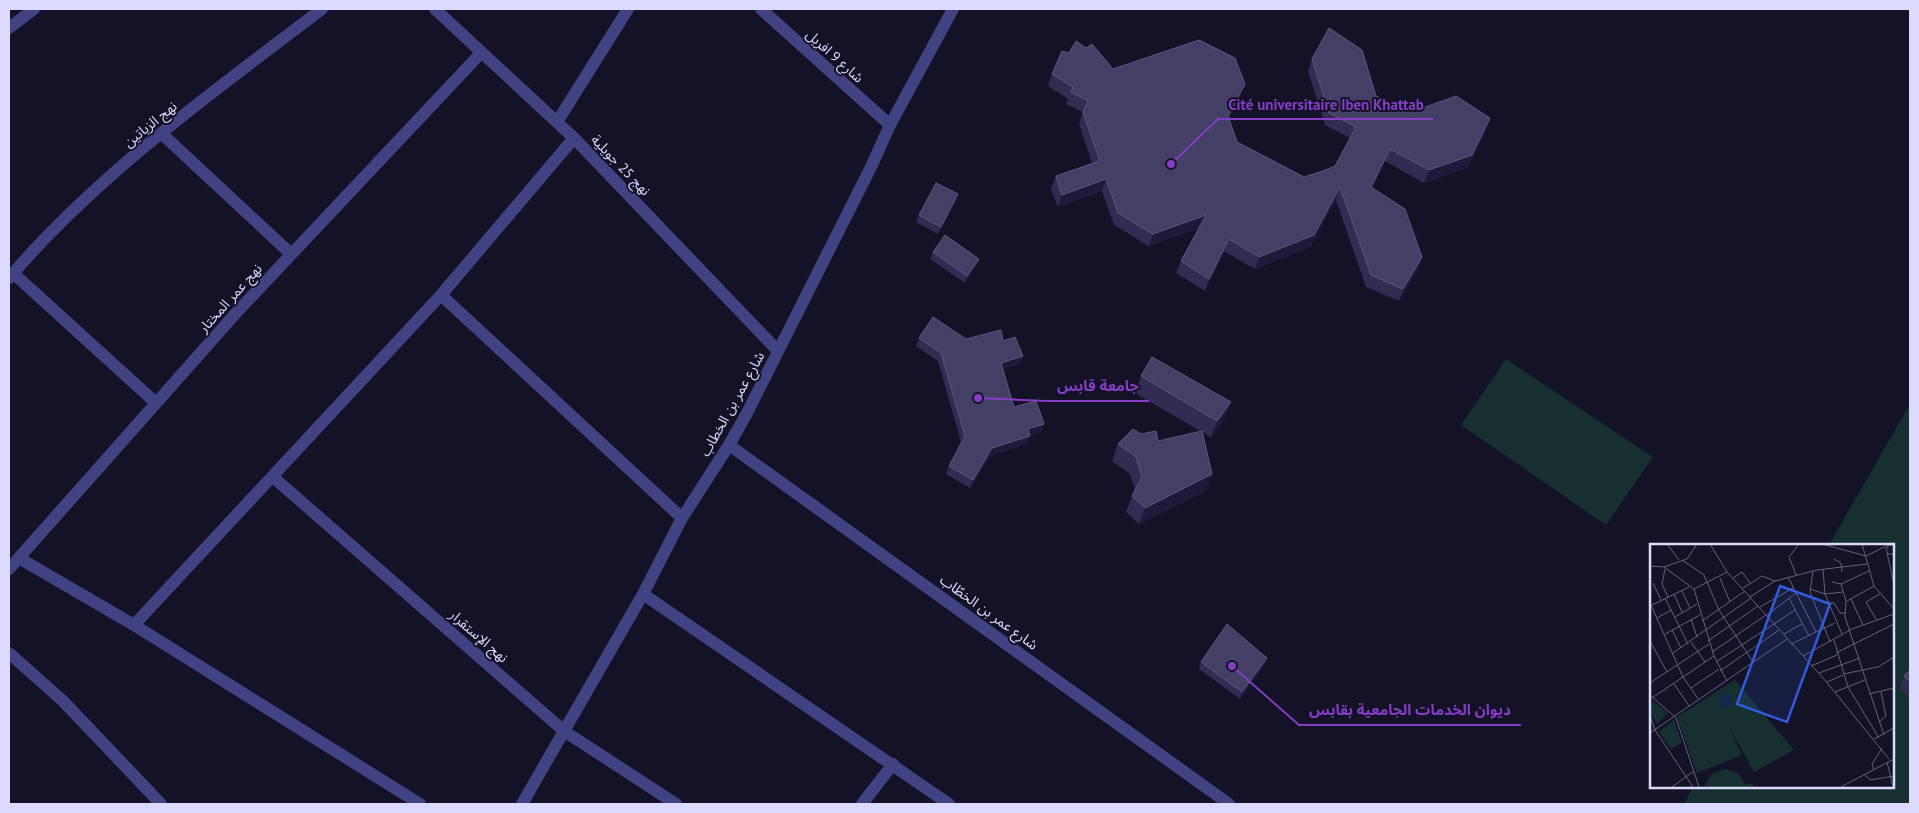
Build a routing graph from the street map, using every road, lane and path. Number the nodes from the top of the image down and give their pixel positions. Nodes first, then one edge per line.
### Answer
1 (34, 9) edge
2 (322, 9) edge
3 (435, 9) edge
4 (628, 9) edge
5 (761, 9) edge
6 (953, 9) edge
7 (9, 28) edge
8 (481, 53) junction
9 (557, 122) junction
10 (890, 125) junction
11 (161, 134) junction
12 (574, 138) junction
13 (291, 254) junction
14 (11, 275) edge
15 (441, 295) junction
16 (778, 351) junction
17 (156, 403) junction
18 (729, 445) junction
19 (273, 477) junction
20 (682, 518) junction
21 (19, 558) junction
22 (9, 570) edge
23 (643, 594) junction
24 (134, 625) junction
25 (9, 653) edge
26 (564, 730) junction
27 (893, 764) junction
28 (161, 804) edge
29 (420, 804) edge
30 (522, 804) edge
31 (676, 804) edge
32 (862, 804) edge
33 (949, 804) edge
34 (1229, 804) edge

1 - 7 street
2 - 11 street, نهج الزياتين
3 - 8 street, نهج 25 جويلية
4 - 9 street
5 - 10 street, شارع 9 افريل
6 - 10 street, شارع عمر بن الخطاب
8 - 9 street, نهج 25 جويلية
8 - 13 street, نهج عمر المختار
9 - 12 street, نهج 25 جويلية
10 - 16 street, شارع عمر بن الخطاب
11 - 13 street
11 - 14 street, نهج الزياتين
12 - 15 street
12 - 16 street, نهج 25 جويلية
13 - 17 street, نهج عمر المختار
14 - 17 street
15 - 19 street
15 - 20 street
16 - 18 street, شارع عمر بن الخطاب
17 - 21 street, نهج عمر المختار
18 - 20 street, شارع عمر بن الخطاب
18 - 34 street, شارع عمر بن الخطّاب
19 - 24 street
19 - 26 street, نهج الإستقرار
20 - 23 street, شارع عمر بن الخطاب
21 - 22 street, نهج عمر المختار
21 - 24 street
23 - 26 street, شارع عمر بن الخطاب
23 - 27 street
24 - 29 street
25 - 28 street
26 - 30 street, شارع عمر بن الخطاب
26 - 31 street, نهج الإستقرار
27 - 32 street
27 - 33 street

